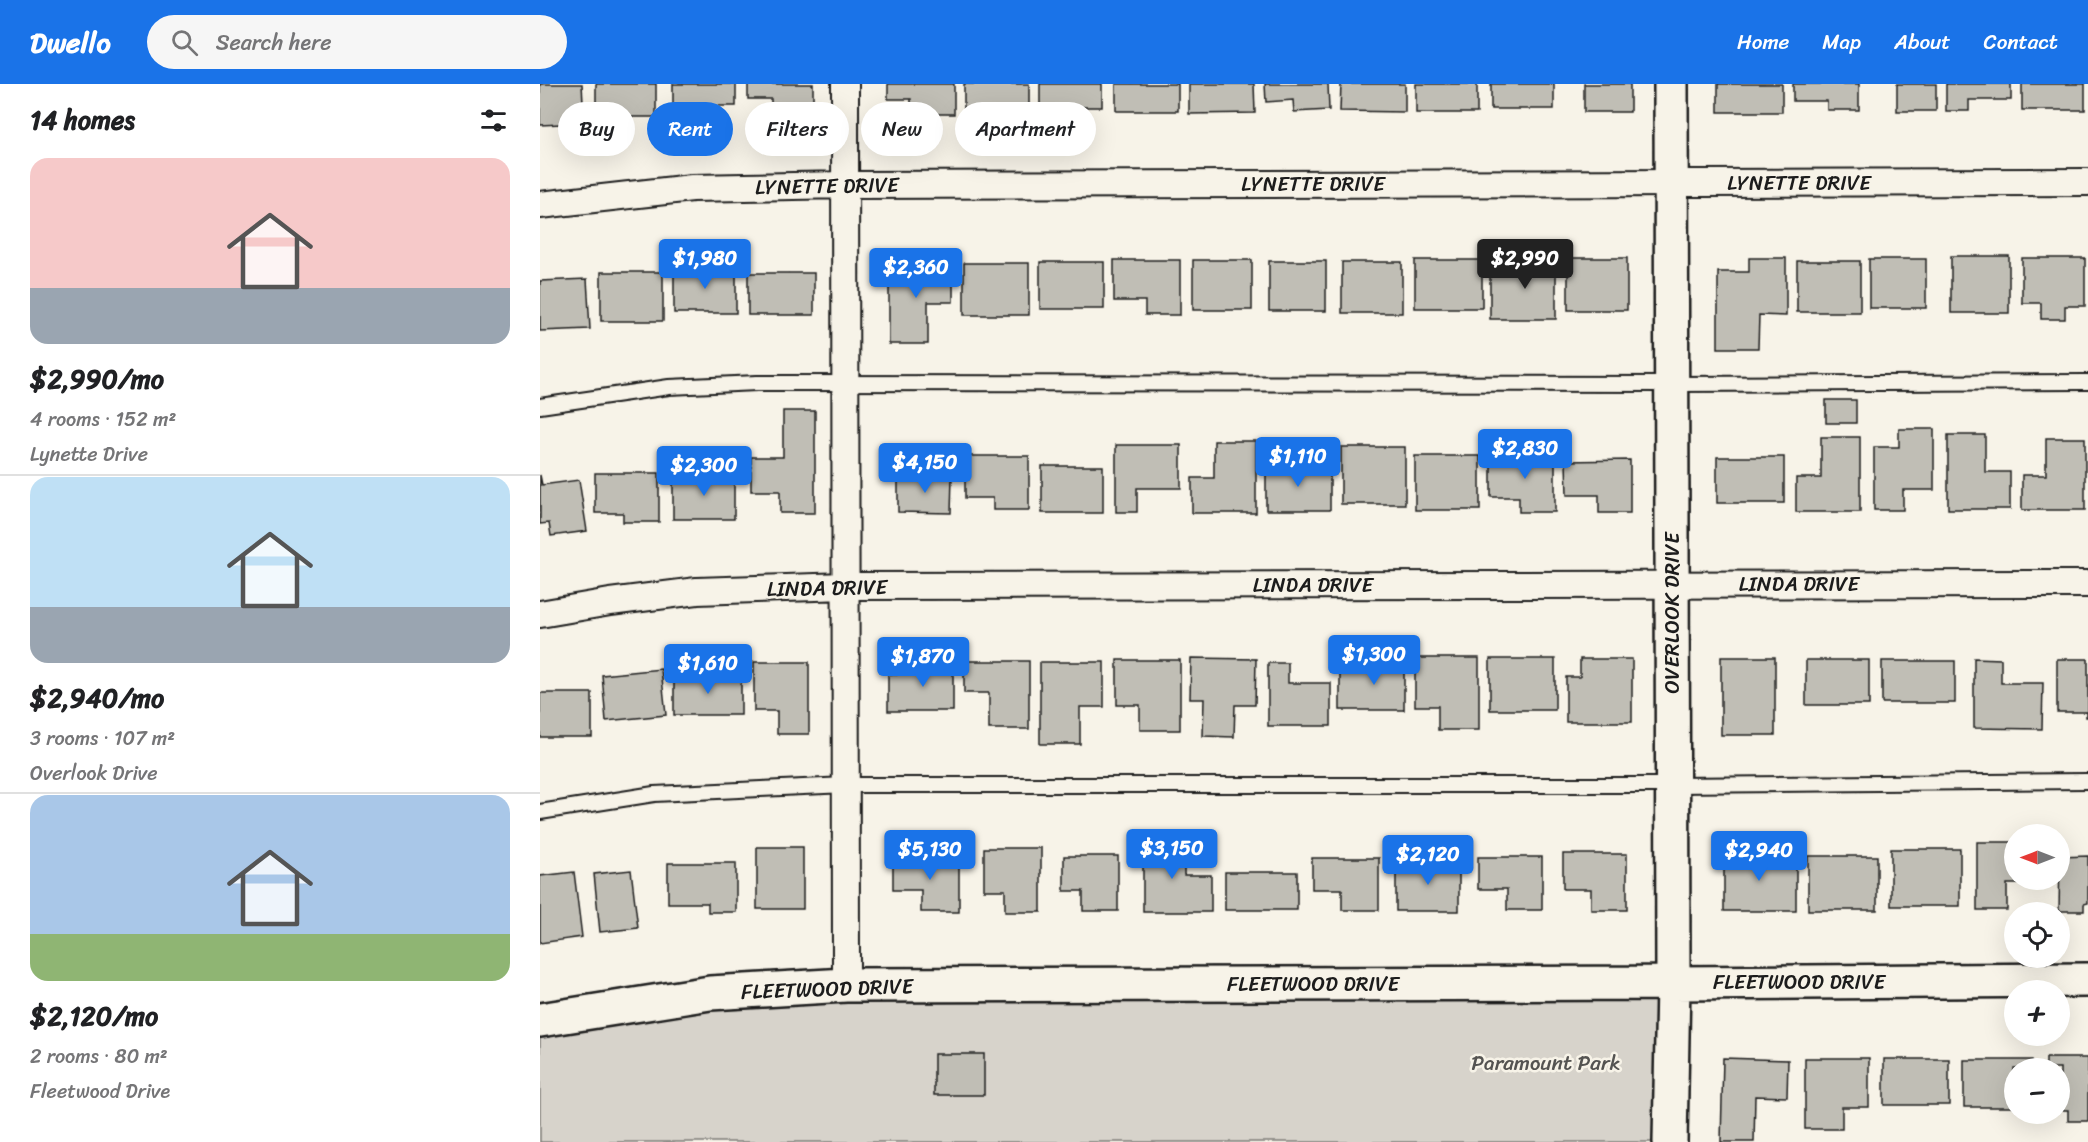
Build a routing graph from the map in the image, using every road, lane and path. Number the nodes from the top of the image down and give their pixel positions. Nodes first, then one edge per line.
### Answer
1 (845, 84) edge
2 (1671, 84) edge
3 (2088, 182) edge
4 (1671, 183) junction
5 (845, 185) junction
6 (540, 205) edge
7 (2088, 382) edge
8 (845, 383) junction
9 (1672, 384) junction
10 (540, 406) edge
11 (2088, 584) edge
12 (1672, 585) junction
13 (846, 586) junction
14 (540, 614) edge
15 (2088, 781) edge
16 (846, 785) junction
17 (1672, 785) junction
18 (540, 812) edge
19 (2088, 980) edge
20 (1673, 983) junction
21 (846, 985) junction
22 (540, 1020) edge
23 (1670, 1142) edge

1 - 5 street
2 - 4 street, OVERLOOK DRIVE
3 - 4 street, LYNETTE DRIVE
4 - 5 street, LYNETTE DRIVE
4 - 9 street, OVERLOOK DRIVE
5 - 6 street, LYNETTE DRIVE
5 - 8 street
7 - 9 lane
8 - 9 lane
8 - 10 lane
8 - 13 street
9 - 12 street, OVERLOOK DRIVE
11 - 12 street, LINDA DRIVE
12 - 13 street, LINDA DRIVE
12 - 17 street, OVERLOOK DRIVE
13 - 14 street, LINDA DRIVE
13 - 16 street
15 - 17 lane
16 - 17 lane
16 - 18 lane
16 - 21 street
17 - 20 street, OVERLOOK DRIVE
19 - 20 street, FLEETWOOD DRIVE
20 - 21 street, FLEETWOOD DRIVE
20 - 23 street, OVERLOOK DRIVE
21 - 22 street, FLEETWOOD DRIVE

